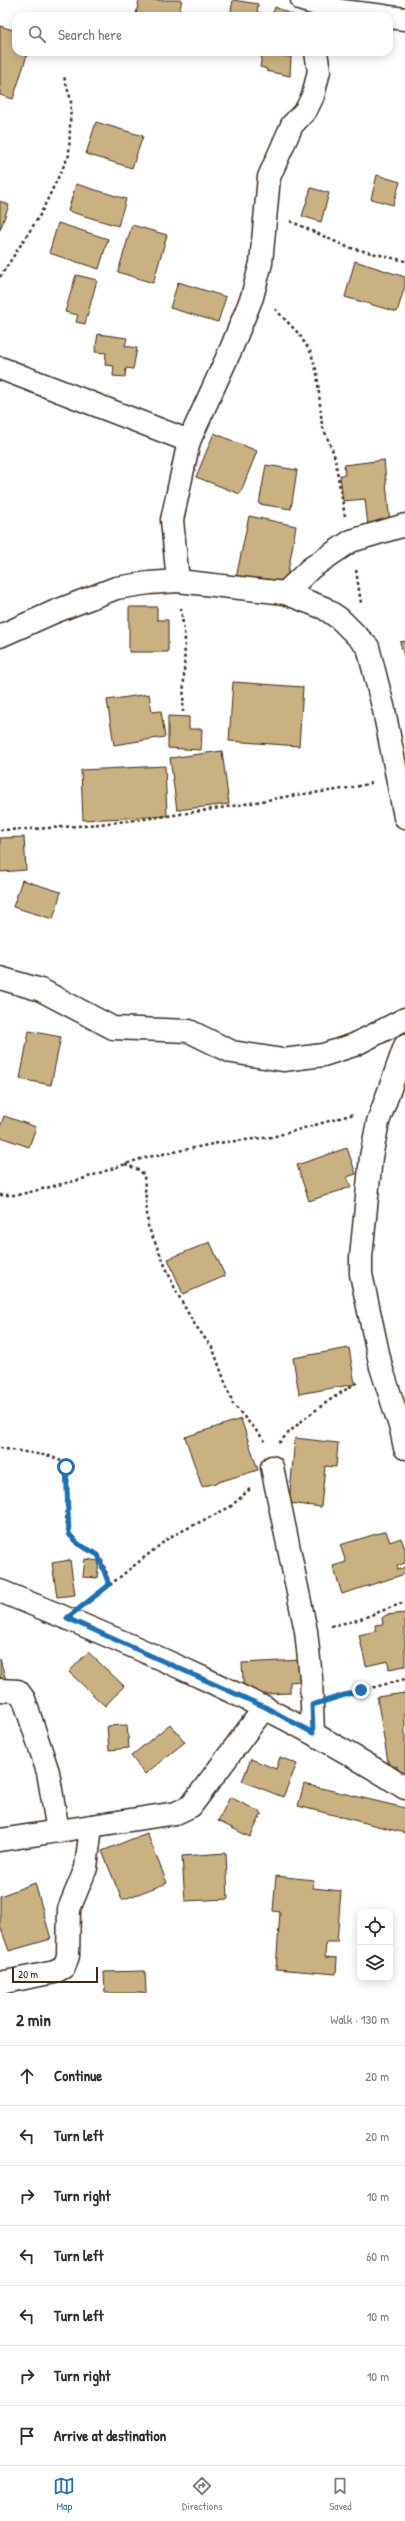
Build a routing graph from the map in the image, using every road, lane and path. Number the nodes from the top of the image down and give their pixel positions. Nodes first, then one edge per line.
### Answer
1 (293, 0) edge
2 (302, 0) edge
3 (300, 12) edge
4 (355, 12) edge
5 (393, 18) edge
6 (405, 19) edge
7 (317, 56) edge
8 (64, 77) dead end
9 (264, 209) junction
10 (405, 261) edge
11 (0, 277) edge
12 (273, 303) dead end
13 (0, 368) edge
14 (189, 441) junction
15 (405, 525) edge
16 (351, 541) junction
17 (178, 582) junction
18 (285, 593) junction
19 (0, 636) edge
20 (368, 647) junction
21 (183, 712) dead end
22 (397, 776) junction
23 (405, 817) edge
24 (0, 830) edge
25 (0, 978) edge
26 (405, 1019) edge
27 (405, 1046) edge
28 (384, 1102) junction
29 (125, 1164) junction
30 (0, 1195) edge
31 (381, 1367) junction
32 (0, 1448) edge
33 (405, 1448) edge
34 (272, 1467) junction
35 (109, 1585) junction
36 (0, 1591) edge
37 (405, 1602) edge
38 (67, 1618) junction
39 (306, 1631) junction
40 (405, 1679) edge
41 (0, 1690) edge
42 (312, 1705) junction
43 (265, 1707) junction
44 (313, 1733) junction
45 (405, 1788) edge
46 (91, 1826) junction
47 (58, 1831) junction
48 (0, 1840) edge
49 (5, 1986) edge

1 - 3 street
2 - 4 street
5 - 6 street
7 - 9 street
8 - 11 path
9 - 10 path
9 - 14 street
12 - 16 path
13 - 14 street
14 - 17 street
15 - 16 street
16 - 18 street
16 - 20 path
17 - 18 street
17 - 19 street
17 - 21 path
18 - 20 street
20 - 22 street
22 - 23 street
22 - 24 path
25 - 26 street
27 - 28 street
28 - 29 path
28 - 31 street
29 - 30 path
29 - 34 path
31 - 33 street
31 - 34 path
32 - 35 path
34 - 35 path
34 - 39 street
35 - 38 path
36 - 38 street
37 - 39 path
38 - 43 street
39 - 42 street
40 - 42 path
41 - 47 street
42 - 44 street
43 - 44 street
43 - 46 street
44 - 45 street
46 - 47 street
46 - 49 street
47 - 48 street

